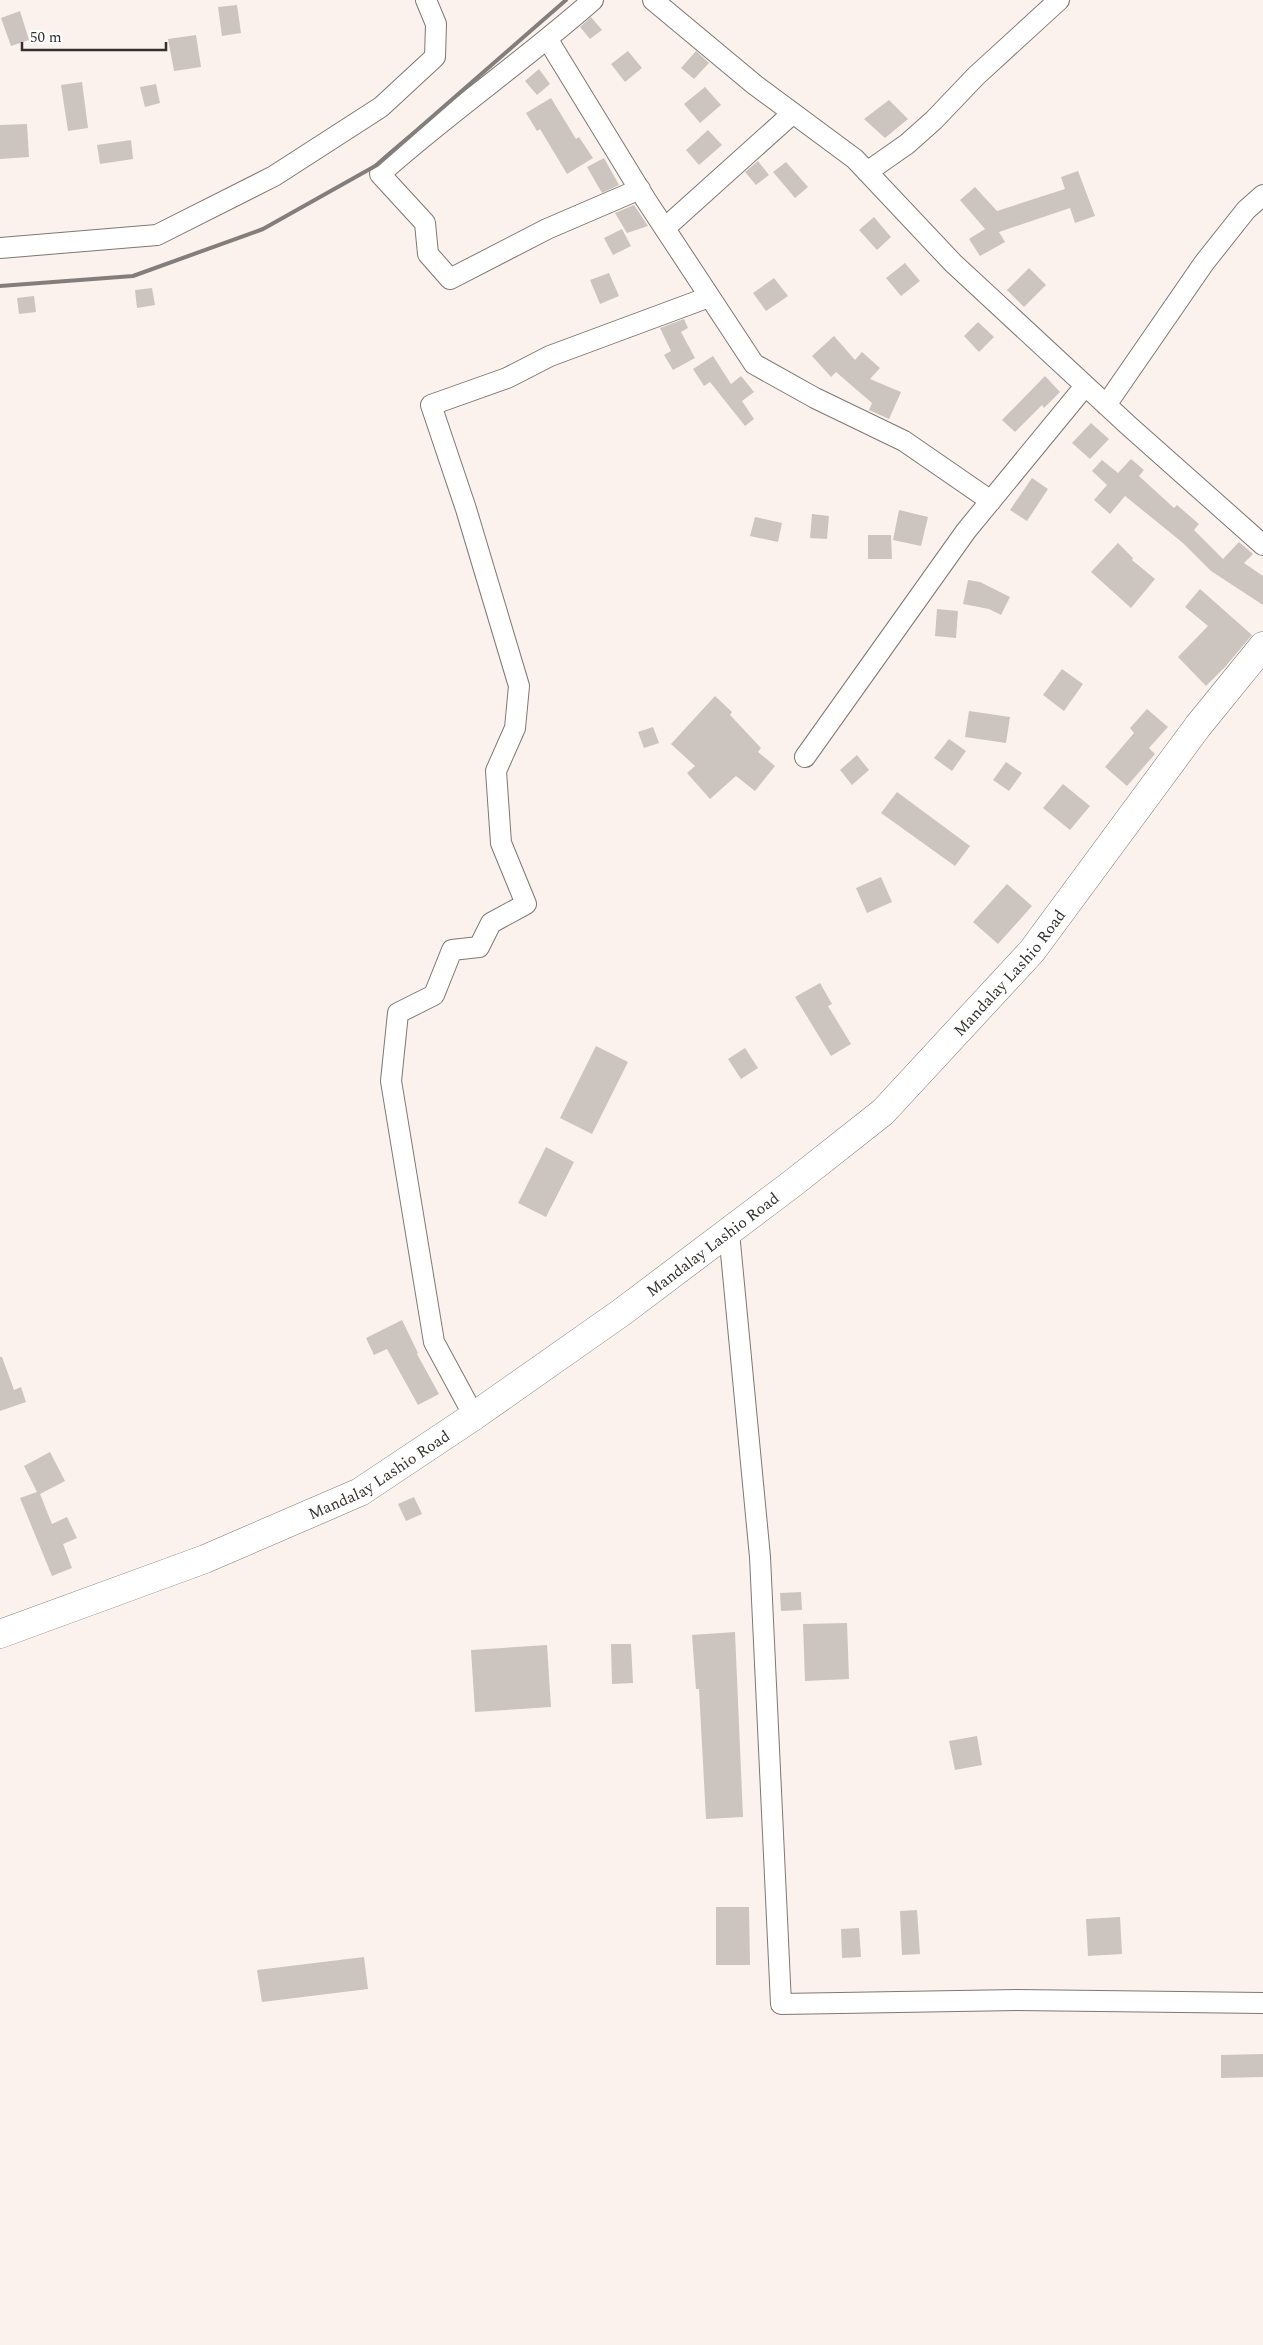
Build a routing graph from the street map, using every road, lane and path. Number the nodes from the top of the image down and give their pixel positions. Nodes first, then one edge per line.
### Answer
1 (426, 0) edge
2 (593, 0) edge
3 (653, 0) edge
4 (1059, 0) edge
5 (548, 40) junction
6 (793, 113) junction
7 (867, 172) junction
8 (640, 189) junction
9 (1263, 195) edge
10 (665, 228) junction
11 (0, 248) edge
12 (709, 297) junction
13 (1085, 386) junction
14 (1106, 405) junction
15 (991, 501) junction
16 (1263, 545) edge
17 (1263, 646) edge
18 (805, 757) dead end
19 (730, 1232) junction
20 (474, 1416) junction
21 (0, 1634) edge
22 (1263, 2003) edge

1 - 11 street
2 - 5 street
3 - 6 street
4 - 7 street
5 - 8 street
5 - 8 street
6 - 7 street
6 - 10 street
7 - 13 street
8 - 10 street
9 - 14 street
10 - 12 street
12 - 15 street
12 - 20 street
13 - 14 street
13 - 15 street
14 - 16 street
15 - 18 street
17 - 19 highway, Mandalay Lashio Road
19 - 20 highway, Mandalay Lashio Road
19 - 22 street
20 - 21 highway, Mandalay Lashio Road

